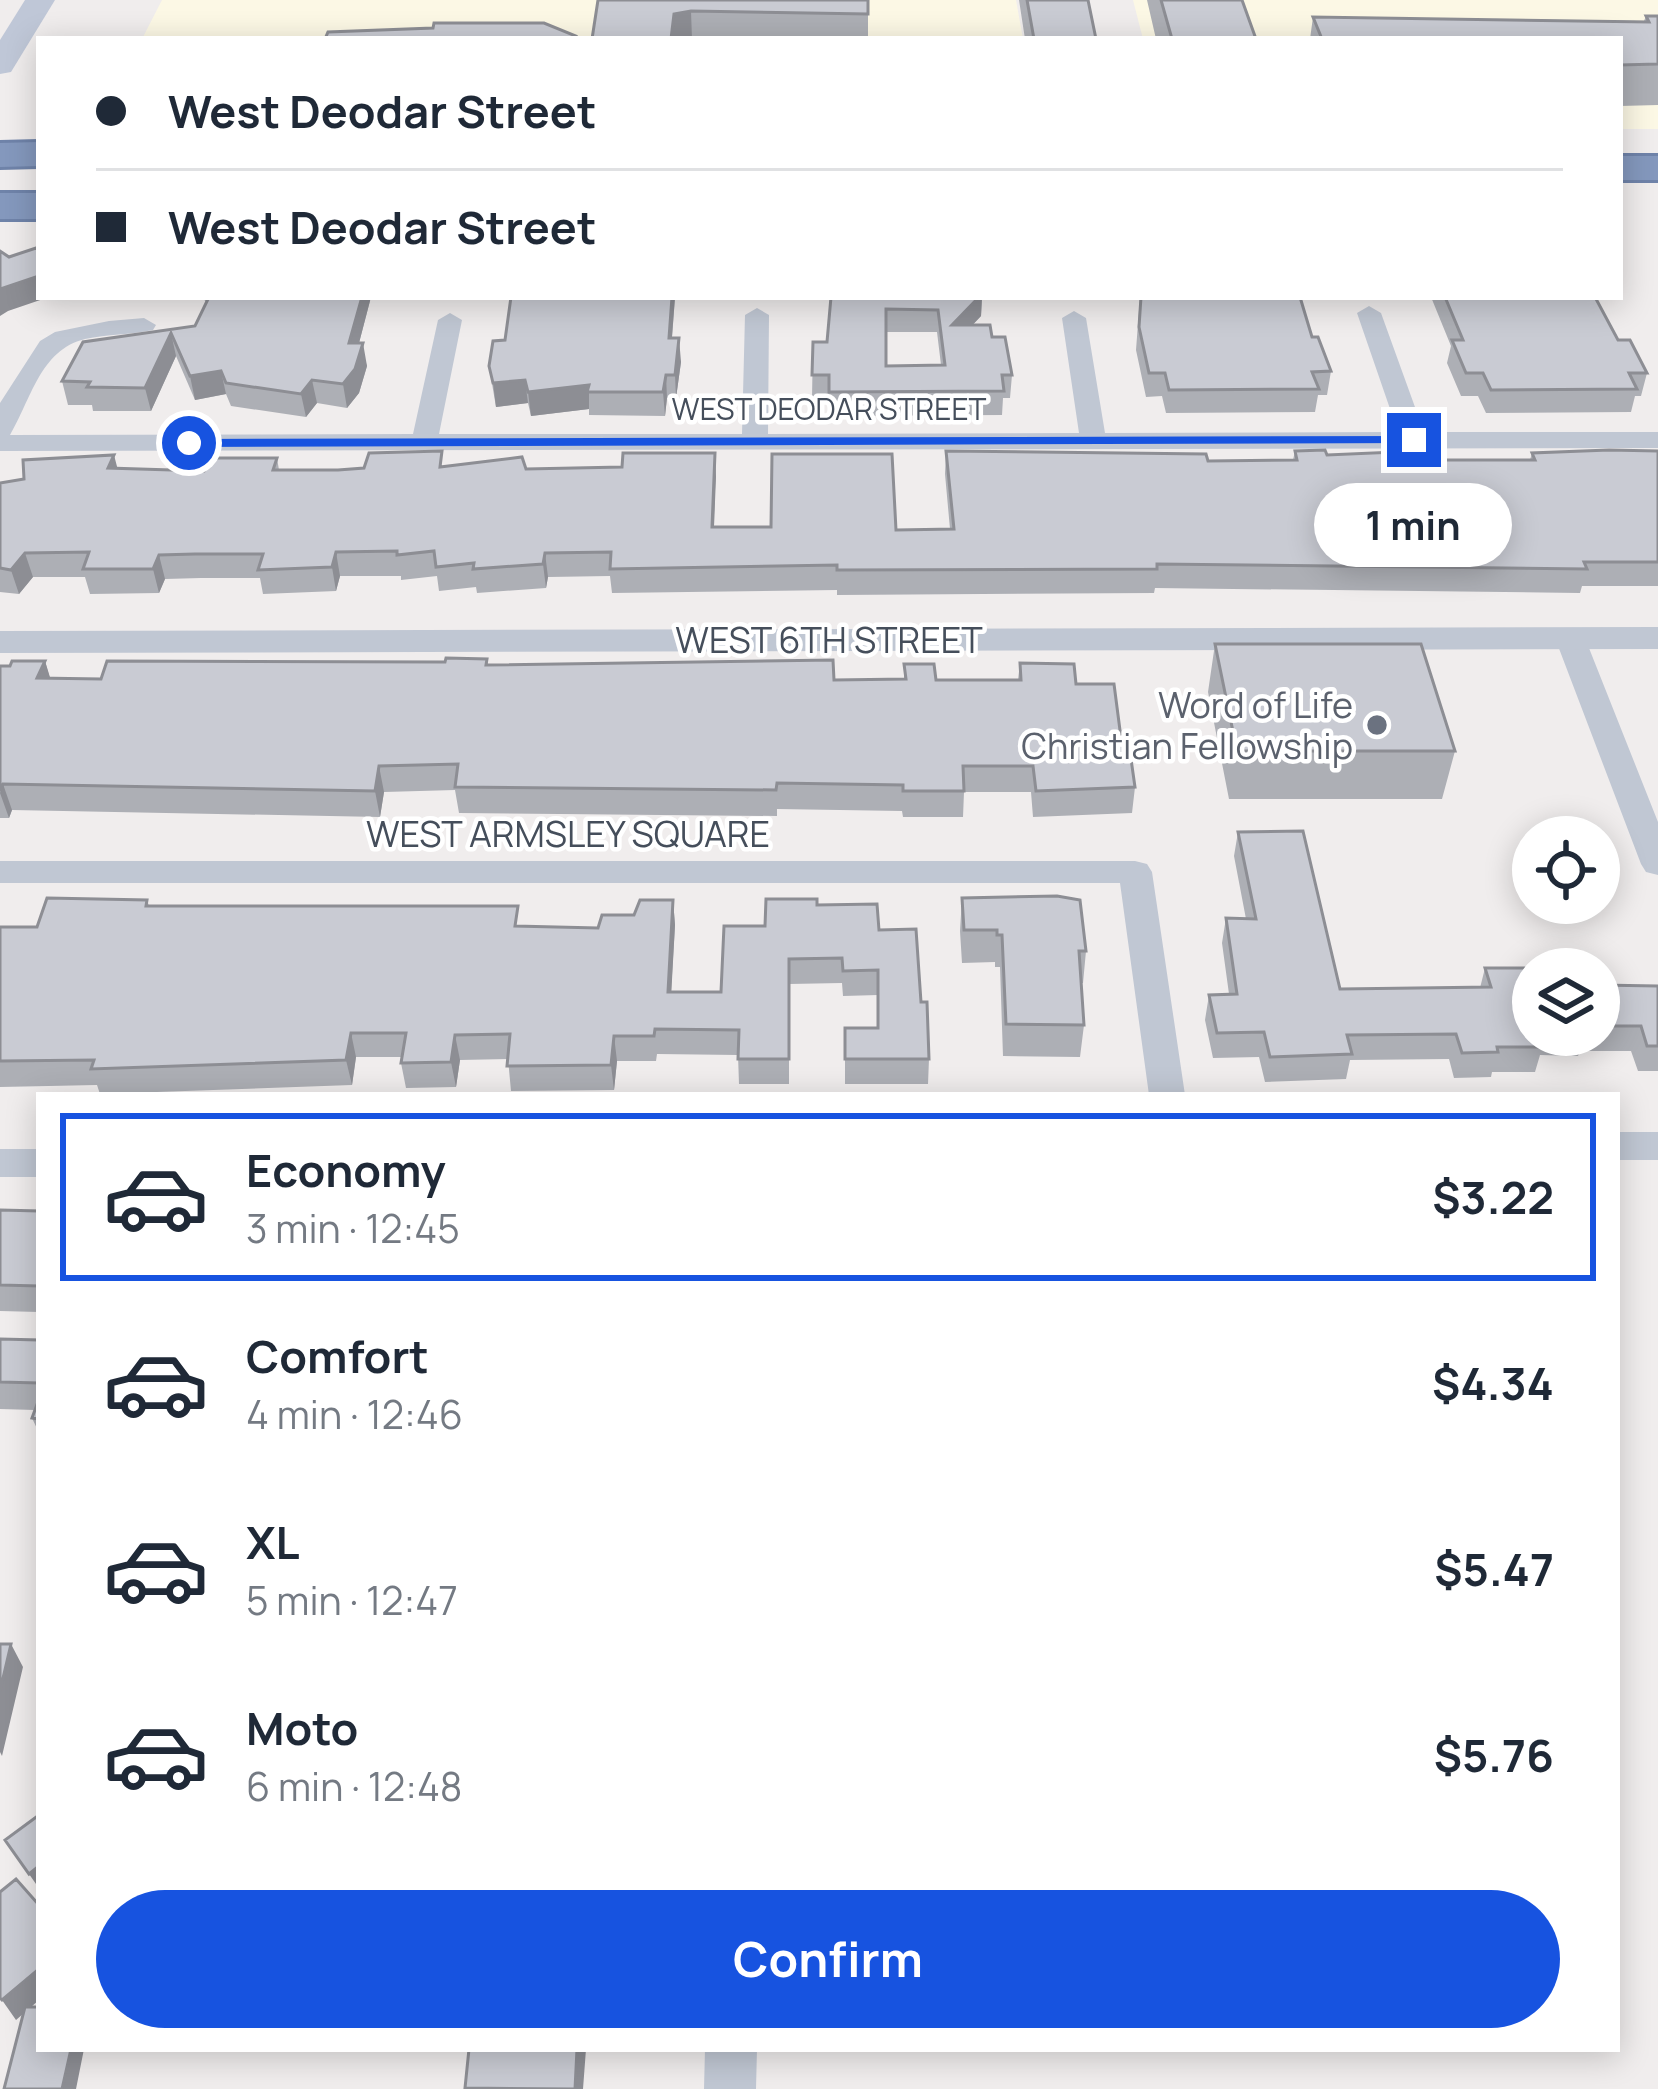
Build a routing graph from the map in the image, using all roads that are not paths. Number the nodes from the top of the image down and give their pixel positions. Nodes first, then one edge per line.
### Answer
1 (40, 0) edge
2 (0, 65) edge
3 (1623, 151) edge
4 (1658, 151) edge
5 (0, 154) edge
6 (36, 154) edge
7 (1623, 168) edge
8 (1658, 168) edge
9 (0, 172) edge
10 (36, 172) edge
11 (1623, 186) edge
12 (1658, 186) edge
13 (0, 190) edge
14 (36, 190) edge
15 (1623, 204) edge
16 (1658, 204) edge
17 (0, 206) edge
18 (36, 206) edge
19 (1369, 313) dead end
20 (757, 315) dead end
21 (1074, 318) dead end
22 (450, 320) dead end
23 (144, 325) dead end
24 (0, 431) edge
25 (755, 440) junction
26 (1094, 440) junction
27 (1414, 440) junction
28 (1658, 440) edge
29 (0, 443) edge
30 (424, 443) junction
31 (1570, 638) junction
32 (1658, 638) edge
33 (0, 642) edge
34 (1658, 864) edge
35 (0, 872) edge
36 (1167, 1092) edge
37 (1658, 1146) edge
38 (1620, 1147) edge
39 (0, 1163) edge
40 (36, 1163) edge
41 (731, 2052) edge
42 (730, 2089) edge

1 - 2 main road
3 - 4 highway
5 - 6 highway
7 - 8 highway
9 - 10 highway
11 - 12 highway
13 - 14 highway
15 - 16 highway
17 - 18 highway
19 - 27 street
20 - 25 street
21 - 26 street
22 - 30 street
23 - 24 street
25 - 26 street, WEST DEODAR STREET
25 - 30 street, WEST DEODAR STREET
26 - 27 street, WEST DEODAR STREET
27 - 28 street, WEST DEODAR STREET
29 - 30 street, WEST DEODAR STREET
31 - 32 street, WEST 6TH STREET
31 - 33 street, WEST 6TH STREET
31 - 34 street
35 - 36 street, WEST ARMSLEY SQUARE
37 - 38 street
39 - 40 street
41 - 42 street

